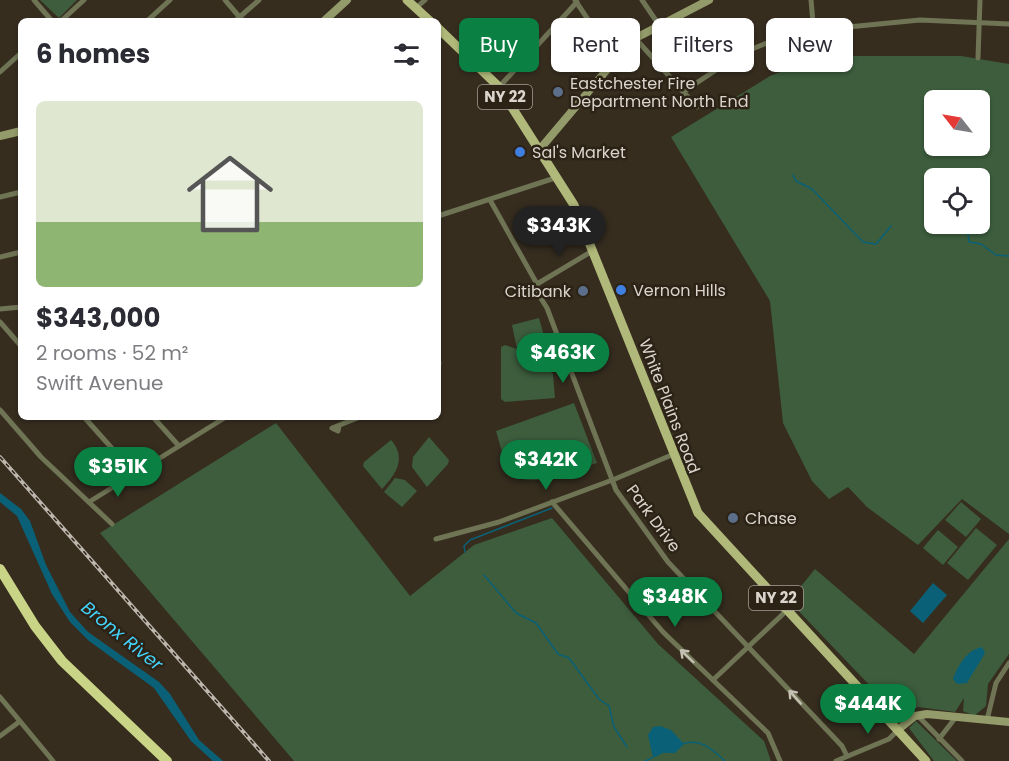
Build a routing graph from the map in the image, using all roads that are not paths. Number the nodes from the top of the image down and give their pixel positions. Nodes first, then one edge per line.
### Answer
1 (34, 0) edge
2 (84, 0) edge
3 (170, 0) edge
4 (225, 0) edge
5 (259, 0) edge
6 (347, 0) edge
7 (407, 0) edge
8 (425, 0) edge
9 (642, 0) edge
10 (708, 0) edge
11 (812, 0) edge
12 (980, 0) edge
13 (576, 1) edge
14 (416, 8) junction
15 (49, 18) edge
16 (64, 18) edge
17 (150, 18) edge
18 (238, 18) edge
19 (241, 18) edge
20 (330, 18) edge
21 (427, 18) edge
22 (587, 18) edge
23 (653, 18) edge
24 (673, 18) edge
25 (813, 18) edge
26 (981, 22) junction
27 (1009, 24) edge
28 (853, 26) edge
29 (441, 31) edge
30 (766, 43) edge
31 (640, 44) edge
32 (18, 56) edge
33 (978, 58) dead end
34 (0, 72) edge
35 (605, 72) edge
36 (499, 87) junction
37 (683, 92) junction
38 (697, 107) dead end
39 (18, 132) edge
40 (0, 136) edge
41 (540, 149) junction
42 (558, 177) junction
43 (18, 193) edge
44 (0, 197) edge
45 (490, 200) junction
46 (441, 215) edge
47 (594, 250) junction
48 (18, 253) edge
49 (0, 257) edge
50 (537, 284) junction
51 (18, 307) edge
52 (0, 309) edge
53 (0, 322) edge
54 (18, 343) edge
55 (0, 410) edge
56 (87, 420) edge
57 (156, 420) edge
58 (219, 420) edge
59 (348, 420) edge
60 (339, 426) dead end
61 (179, 446) junction
62 (674, 454) junction
63 (134, 474) junction
64 (611, 479) junction
65 (89, 502) junction
66 (552, 502) junction
67 (112, 524) dead end
68 (436, 540) dead end
69 (0, 569) edge
70 (0, 579) edge
71 (785, 607) junction
72 (749, 646) junction
73 (1009, 663) edge
74 (713, 680) junction
75 (0, 697) edge
76 (918, 716) junction
77 (956, 717) junction
78 (987, 720) junction
79 (19, 722) junction
80 (1009, 722) edge
81 (899, 729) junction
82 (0, 736) edge
83 (939, 739) junction
84 (847, 756) junction
85 (52, 761) edge
86 (160, 761) edge
87 (167, 761) edge
88 (780, 761) edge
89 (836, 761) edge
90 (926, 761) edge
91 (963, 761) edge

1 - 15 street
2 - 16 street
3 - 17 street
4 - 18 street
5 - 19 street
6 - 20 street
7 - 14 main road
8 - 14 street
9 - 23 street
10 - 24 street
11 - 25 street
12 - 26 street
13 - 22 street
13 - 36 street
14 - 21 main road
26 - 27 street
26 - 28 street
26 - 33 street
29 - 36 main road, White Plains Road / NY 22
30 - 37 street
31 - 37 street
32 - 34 street
35 - 41 street
36 - 41 main road, White Plains Road / NY 22
37 - 38 street
39 - 40 street
41 - 42 main road, White Plains Road / NY 22
42 - 45 street
42 - 47 main road, White Plains Road / NY 22
43 - 44 street
45 - 46 street
45 - 50 street, Park Drive
47 - 50 street
47 - 62 main road, White Plains Road / NY 22
48 - 49 street
50 - 64 street, Park Drive
51 - 52 street
53 - 54 street
55 - 65 street
56 - 63 street
57 - 61 street
58 - 61 street
59 - 60 street
61 - 63 street
62 - 64 street
62 - 71 main road, White Plains Road / NY 22
63 - 65 street
64 - 66 street
64 - 72 street, Park Drive
65 - 67 street
66 - 68 street
74 -> 66 street
69 - 87 highway
70 - 86 highway
71 - 72 street
71 - 81 main road, White Plains Road / NY 22
72 - 74 street
84 -> 72 street, Park Drive
73 - 78 street
74 - 88 street
75 - 79 street
76 - 77 street
76 - 81 street
76 - 83 street
77 - 78 street
77 - 83 street
78 - 80 street
79 - 82 street
79 - 85 street
81 - 84 street
81 - 90 main road, White Plains Road / NY 22
83 - 91 street
84 - 89 street

